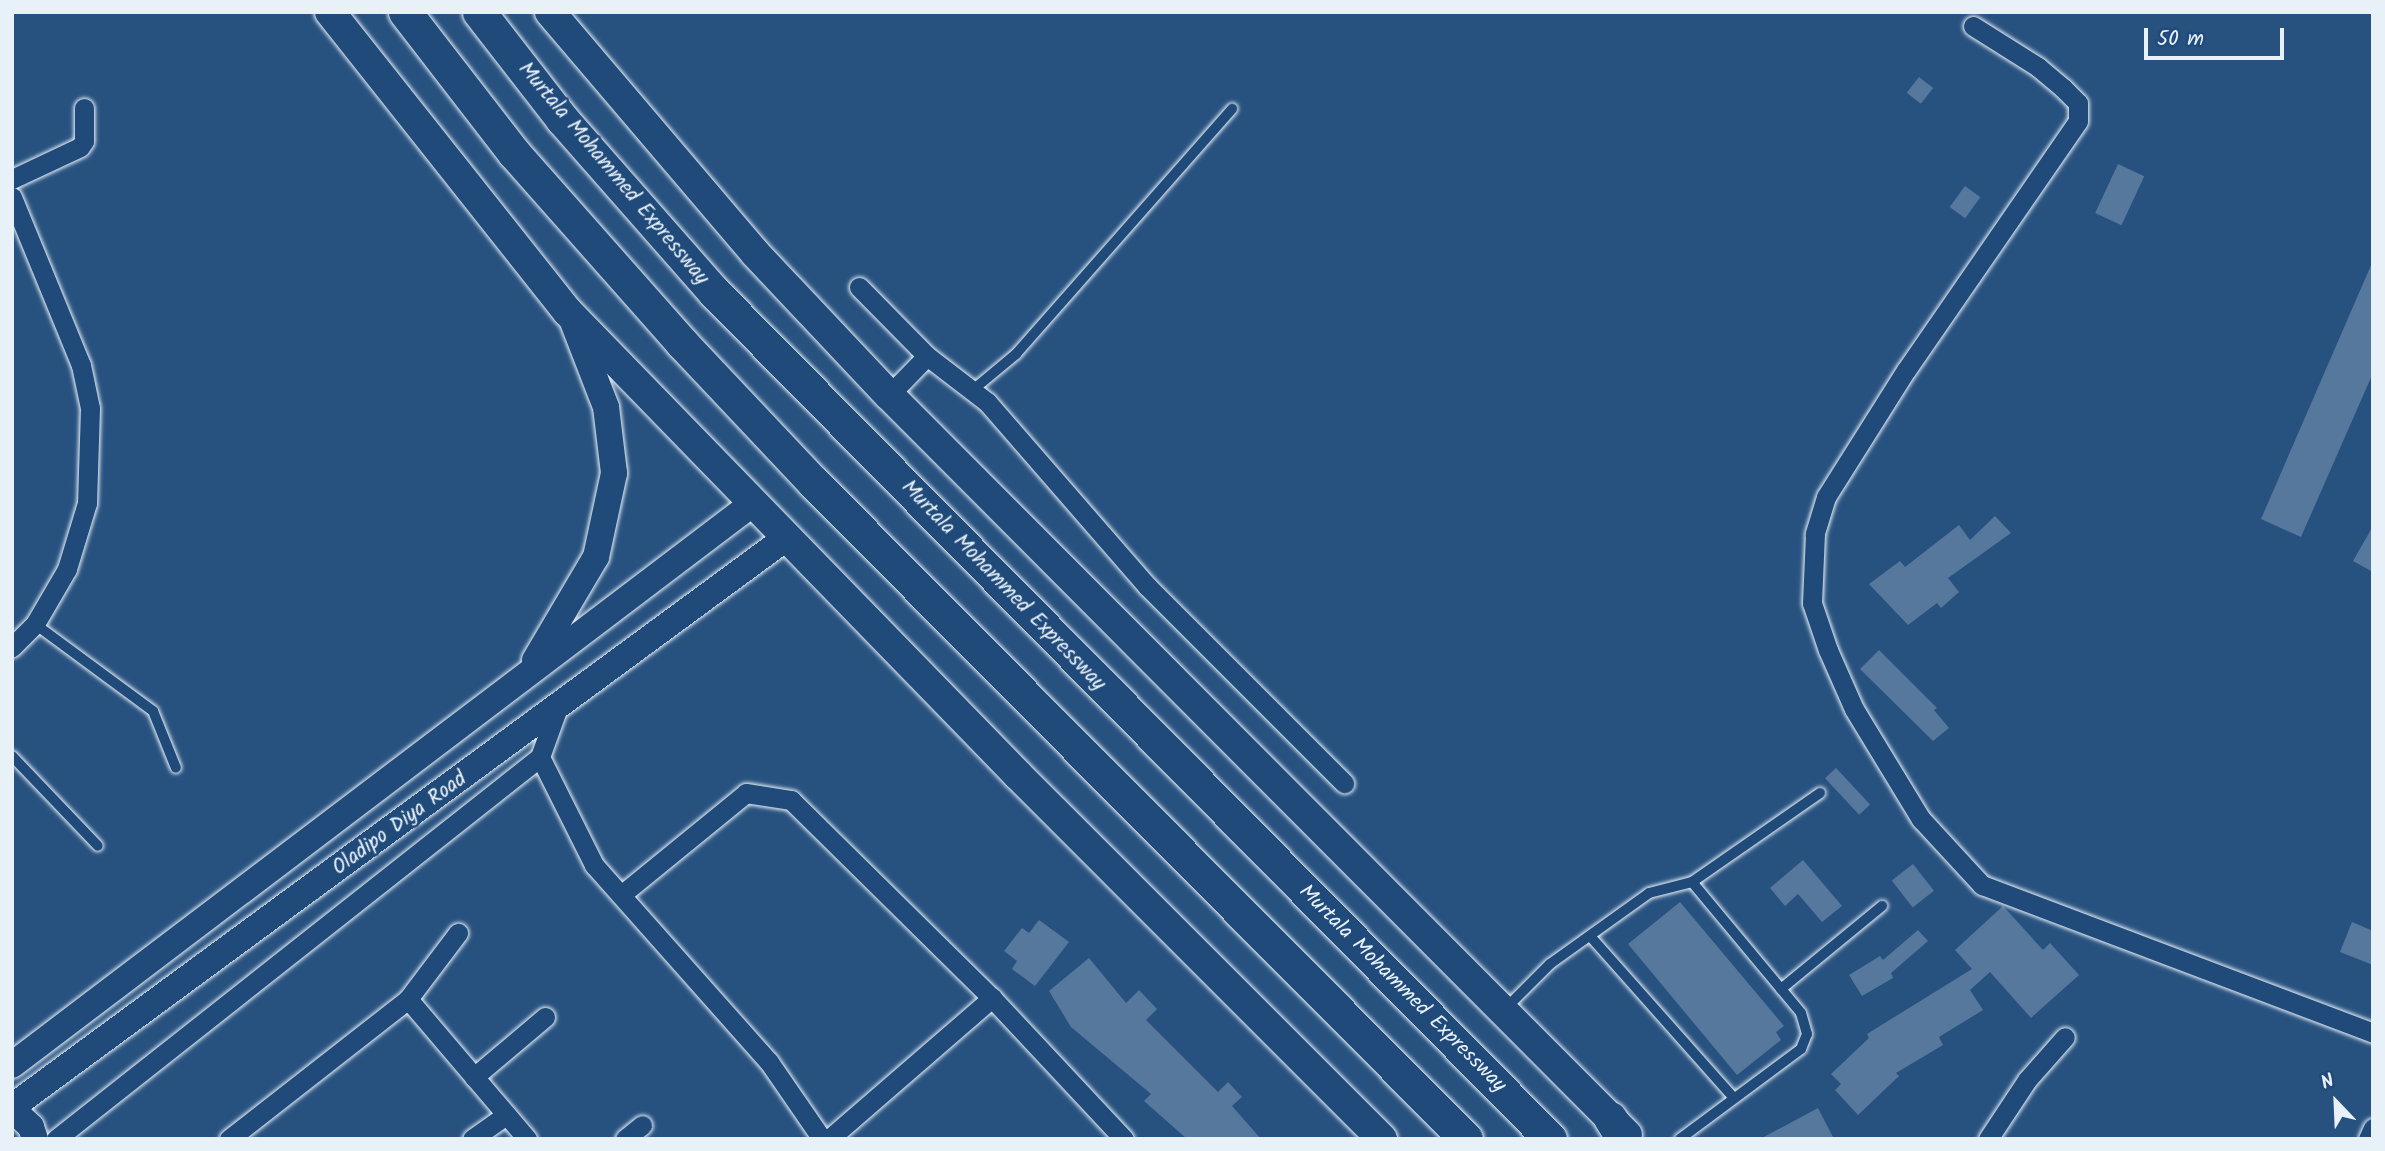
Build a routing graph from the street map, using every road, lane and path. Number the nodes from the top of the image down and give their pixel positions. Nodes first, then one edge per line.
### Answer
1 (330, 12) edge
2 (405, 12) edge
3 (479, 12) edge
4 (550, 12) edge
5 (1973, 26) dead end
6 (84, 108) dead end
7 (1232, 108) dead end
8 (12, 179) edge
9 (12, 197) edge
10 (859, 287) dead end
11 (567, 311) junction
12 (927, 356) junction
13 (974, 389) junction
14 (890, 395) junction
15 (752, 504) junction
16 (786, 538) junction
17 (35, 624) junction
18 (12, 647) edge
19 (526, 675) junction
20 (557, 710) junction
21 (12, 756) edge
22 (540, 757) junction
23 (176, 768) dead end
24 (1344, 783) dead end
25 (1820, 793) dead end
26 (98, 846) dead end
27 (1692, 882) junction
28 (621, 895) junction
29 (1882, 905) dead end
30 (458, 933) dead end
31 (1590, 936) junction
32 (1782, 989) junction
33 (992, 998) junction
34 (408, 999) junction
35 (1502, 1011) junction
36 (545, 1017) dead end
37 (2373, 1033) edge
38 (2065, 1037) dead end
39 (12, 1065) edge
40 (474, 1077) junction
41 (1733, 1097) junction
42 (12, 1108) edge
43 (506, 1115) junction
44 (642, 1125) dead end
45 (2373, 1128) edge
46 (1621, 1132) edge
47 (35, 1139) edge
48 (56, 1139) edge
49 (229, 1139) edge
50 (472, 1139) edge
51 (527, 1139) edge
52 (625, 1139) edge
53 (822, 1139) edge
54 (829, 1139) edge
55 (1124, 1139) edge
56 (1382, 1139) edge
57 (1466, 1139) edge
58 (1550, 1139) edge
59 (1681, 1139) edge
60 (1988, 1139) edge
61 (2368, 1139) edge

1 - 11 main road
2 - 57 highway
3 - 58 highway, Murtala Mohammed Expressway
4 - 14 main road
5 - 37 street
6 - 8 street
7 - 13 lane
9 - 17 street
10 - 12 street
11 - 15 main road
11 - 19 main road
12 - 13 street
12 - 14 street
13 - 24 street
14 - 35 main road
15 - 16 main road
15 - 19 main road, Oladipo Diya Road
16 - 20 main road, Oladipo Diya Road
16 - 56 main road
17 - 18 street
17 - 23 lane
19 - 39 main road, Oladipo Diya Road
20 - 22 street
20 - 42 main road, Oladipo Diya Road
21 - 26 lane
22 - 28 street
22 - 48 street
25 - 27 lane
27 - 31 lane
27 - 32 lane
28 - 33 street
28 - 53 street
29 - 32 lane
30 - 34 street
31 - 35 lane
31 - 41 lane
32 - 41 lane
33 - 54 street
33 - 55 street
34 - 40 street
34 - 49 street
35 - 46 main road
36 - 40 street
38 - 60 street
40 - 43 street
41 - 59 lane
42 - 47 main road
43 - 50 street
43 - 51 street
44 - 52 street
45 - 61 street

